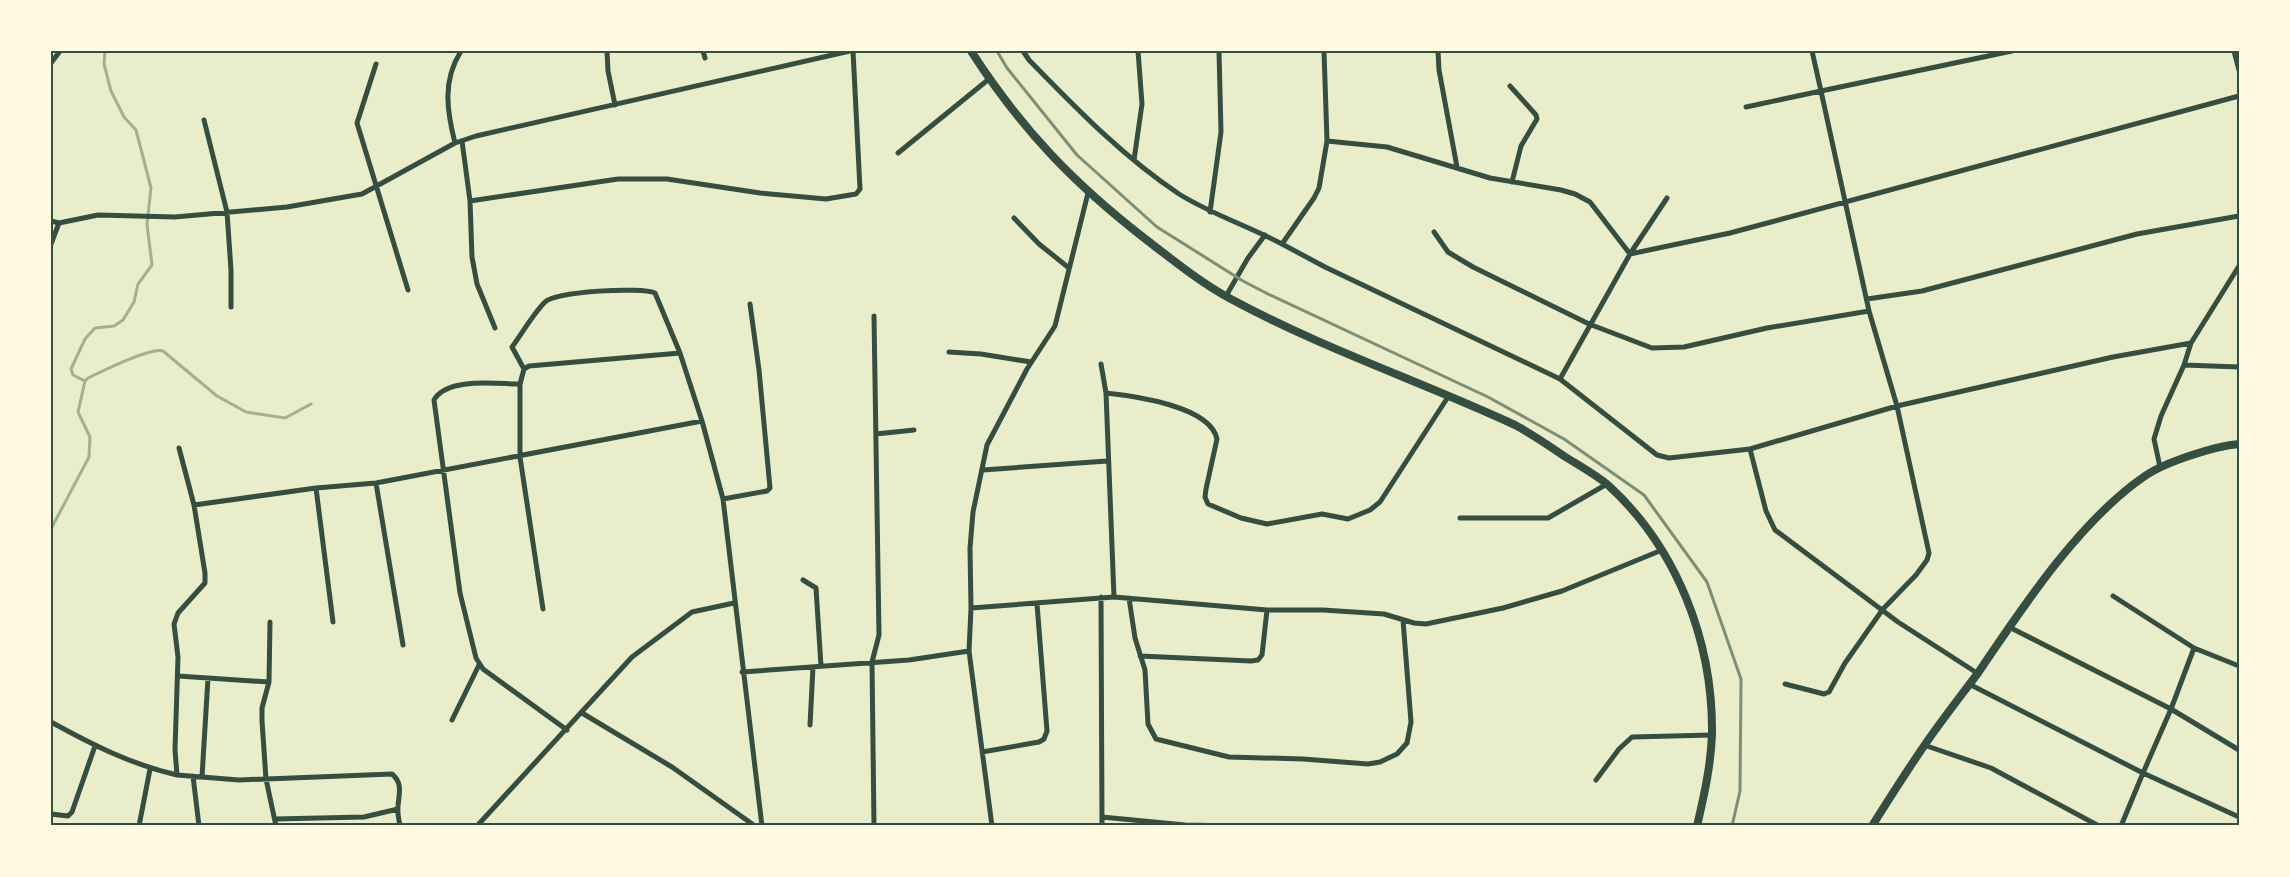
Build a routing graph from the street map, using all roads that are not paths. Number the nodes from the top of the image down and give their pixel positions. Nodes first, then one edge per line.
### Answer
1 (60, 51) edge
2 (461, 51) edge
3 (607, 51) edge
4 (852, 51) edge
5 (971, 51) edge
6 (1023, 51) edge
7 (1138, 51) edge
8 (1220, 51) edge
9 (1324, 51) edge
10 (1438, 51) edge
11 (1812, 51) edge
12 (2012, 51) edge
13 (2234, 51) edge
14 (51, 63) edge
15 (376, 64) dead end
16 (2239, 70) edge
17 (989, 79) junction
18 (1510, 86) dead end
19 (1821, 91) junction
20 (2239, 96) edge
21 (615, 105) junction
22 (1746, 107) dead end
23 (204, 120) dead end
24 (1327, 141) junction
25 (459, 142) junction
26 (898, 153) dead end
27 (1134, 160) junction
28 (1457, 167) junction
29 (1512, 182) junction
30 (377, 188) junction
31 (1088, 193) junction
32 (1667, 198) dead end
33 (470, 201) junction
34 (1844, 201) junction
35 (227, 212) junction
36 (1210, 212) junction
37 (2239, 216) edge
38 (1014, 218) dead end
39 (51, 221) edge
40 (59, 223) junction
41 (1434, 232) dead end
42 (1265, 236) junction
43 (51, 244) edge
44 (1282, 244) junction
45 (1630, 254) junction
46 (2239, 266) edge
47 (1069, 268) junction
48 (408, 290) dead end
49 (1226, 296) junction
50 (1867, 299) junction
51 (750, 304) dead end
52 (231, 307) dead end
53 (1869, 311) junction
54 (874, 316) dead end
55 (1589, 324) junction
56 (495, 328) dead end
57 (2191, 343) junction
58 (949, 352) dead end
59 (680, 353) junction
60 (1031, 362) junction
61 (1101, 364) dead end
62 (2184, 365) junction
63 (2239, 367) edge
64 (524, 369) junction
65 (1560, 379) junction
66 (520, 384) junction
67 (1106, 393) junction
68 (1448, 397) junction
69 (1897, 406) junction
70 (702, 421) junction
71 (914, 430) dead end
72 (876, 434) junction
73 (2239, 444) edge
74 (179, 448) dead end
75 (1750, 449) junction
76 (520, 457) junction
77 (1107, 461) junction
78 (2160, 467) junction
79 (983, 470) junction
80 (443, 471) junction
81 (376, 483) junction
82 (1606, 484) junction
83 (316, 488) junction
84 (723, 499) junction
85 (194, 505) junction
86 (1460, 518) dead end
87 (1662, 550) junction
88 (803, 580) dead end
89 (2113, 596) dead end
90 (1101, 597) junction
91 (1114, 597) junction
92 (1129, 598) junction
93 (734, 603) junction
94 (1037, 604) junction
95 (971, 608) junction
96 (543, 609) dead end
97 (1883, 609) junction
98 (1267, 610) junction
99 (1403, 620) junction
100 (270, 622) dead end
101 (333, 622) dead end
102 (2009, 627) junction
103 (403, 645) dead end
104 (2194, 648) junction
105 (969, 651) junction
106 (1140, 656) junction
107 (872, 662) junction
108 (479, 665) junction
109 (821, 666) junction
110 (2239, 666) edge
111 (813, 667) junction
112 (742, 672) junction
113 (1977, 674) junction
114 (178, 676) junction
115 (208, 678) junction
116 (268, 682) junction
117 (1785, 684) dead end
118 (1969, 684) junction
119 (2171, 710) junction
120 (582, 713) junction
121 (452, 720) dead end
122 (51, 722) edge
123 (810, 725) dead end
124 (567, 730) junction
125 (1712, 735) junction
126 (1924, 745) junction
127 (95, 746) junction
128 (2239, 750) edge
129 (982, 752) junction
130 (150, 769) junction
131 (2143, 773) junction
132 (177, 775) junction
133 (193, 776) junction
134 (202, 777) junction
135 (266, 779) junction
136 (1596, 780) dead end
137 (398, 809) junction
138 (51, 814) edge
139 (1102, 817) junction
140 (2239, 817) edge
141 (275, 819) junction
142 (139, 826) edge
143 (199, 826) edge
144 (276, 826) edge
145 (400, 826) edge
146 (477, 826) edge
147 (755, 826) edge
148 (762, 826) edge
149 (874, 826) edge
150 (992, 826) edge
151 (1102, 826) edge
152 (1234, 826) edge
153 (1697, 826) edge
154 (1872, 826) edge
155 (2099, 826) edge
156 (2121, 826) edge

1 - 14 street
2 - 25 street
3 - 21 street
4 - 21 street
4 - 33 street
5 - 17 main road
6 - 27 street
7 - 27 street
8 - 36 street
9 - 24 street
10 - 28 street
11 - 19 street
12 - 19 street
13 - 16 street
15 - 30 street
17 - 26 street
17 - 31 main road
18 - 29 street
19 - 22 street
19 - 34 street
20 - 34 street
21 - 25 street
23 - 35 street
24 - 28 street
24 - 44 street
25 - 30 street
25 - 33 street
27 - 36 street
28 - 29 street
29 - 45 street
30 - 35 street
30 - 48 street
31 - 47 street
31 - 49 main road
32 - 45 street
33 - 56 street
34 - 45 street
34 - 50 street
35 - 40 street
35 - 52 street
36 - 42 street
37 - 50 street
38 - 47 street
39 - 40 street
40 - 43 street
41 - 55 street
42 - 44 street
42 - 49 street
44 - 65 street
45 - 55 street
46 - 57 street
47 - 60 street
49 - 68 main road
50 - 53 street
51 - 84 street
53 - 55 street
53 - 69 street
54 - 72 street
55 - 65 street
57 - 62 street
57 - 69 street
58 - 60 street
59 - 64 street
59 - 64 street
59 - 70 street
60 - 79 street
61 - 67 street
62 - 63 street
62 - 78 street
64 - 66 street
65 - 75 street
66 - 76 street
66 - 80 street
67 - 68 street
67 - 77 street
68 - 82 main road
69 - 75 street
69 - 97 street
70 - 76 street
70 - 84 street
71 - 72 street
72 - 107 street
73 - 78 main road
74 - 85 street
75 - 97 street
76 - 80 street
76 - 96 street
77 - 79 street
77 - 91 street
78 - 102 main road
79 - 95 street
80 - 81 street
80 - 108 street
81 - 83 street
81 - 103 street
82 - 86 street
82 - 87 main road
83 - 85 street
83 - 101 street
84 - 93 street
85 - 114 street
87 - 99 street
87 - 125 main road
88 - 109 street
89 - 104 street
90 - 91 street
90 - 94 street
90 - 139 street
91 - 92 street
92 - 98 street
92 - 106 street
93 - 112 street
93 - 120 street
94 - 95 street
94 - 129 street
95 - 105 street
97 - 113 street
97 - 117 street
98 - 99 street
98 - 106 street
99 - 106 street
100 - 116 street
102 - 113 main road
102 - 119 street
104 - 110 street
104 - 119 street
105 - 107 street
105 - 129 street
107 - 109 street
107 - 149 street
108 - 121 street
108 - 124 street
109 - 111 street
111 - 112 street
111 - 123 street
112 - 148 street
113 - 118 main road
114 - 115 street
114 - 132 street
115 - 116 street
115 - 134 street
116 - 135 street
118 - 126 main road
118 - 131 street
119 - 128 street
119 - 131 street
120 - 124 street
120 - 147 street
122 - 127 street
124 - 146 street
125 - 136 street
125 - 153 main road
126 - 154 main road
126 - 155 street
127 - 130 street
127 - 138 street
129 - 150 street
130 - 132 street
130 - 142 street
131 - 140 street
131 - 156 street
132 - 133 street
133 - 134 street
133 - 143 street
134 - 135 street
135 - 137 street
135 - 141 street
137 - 141 street
137 - 145 street
139 - 151 street
139 - 152 street
141 - 144 street

